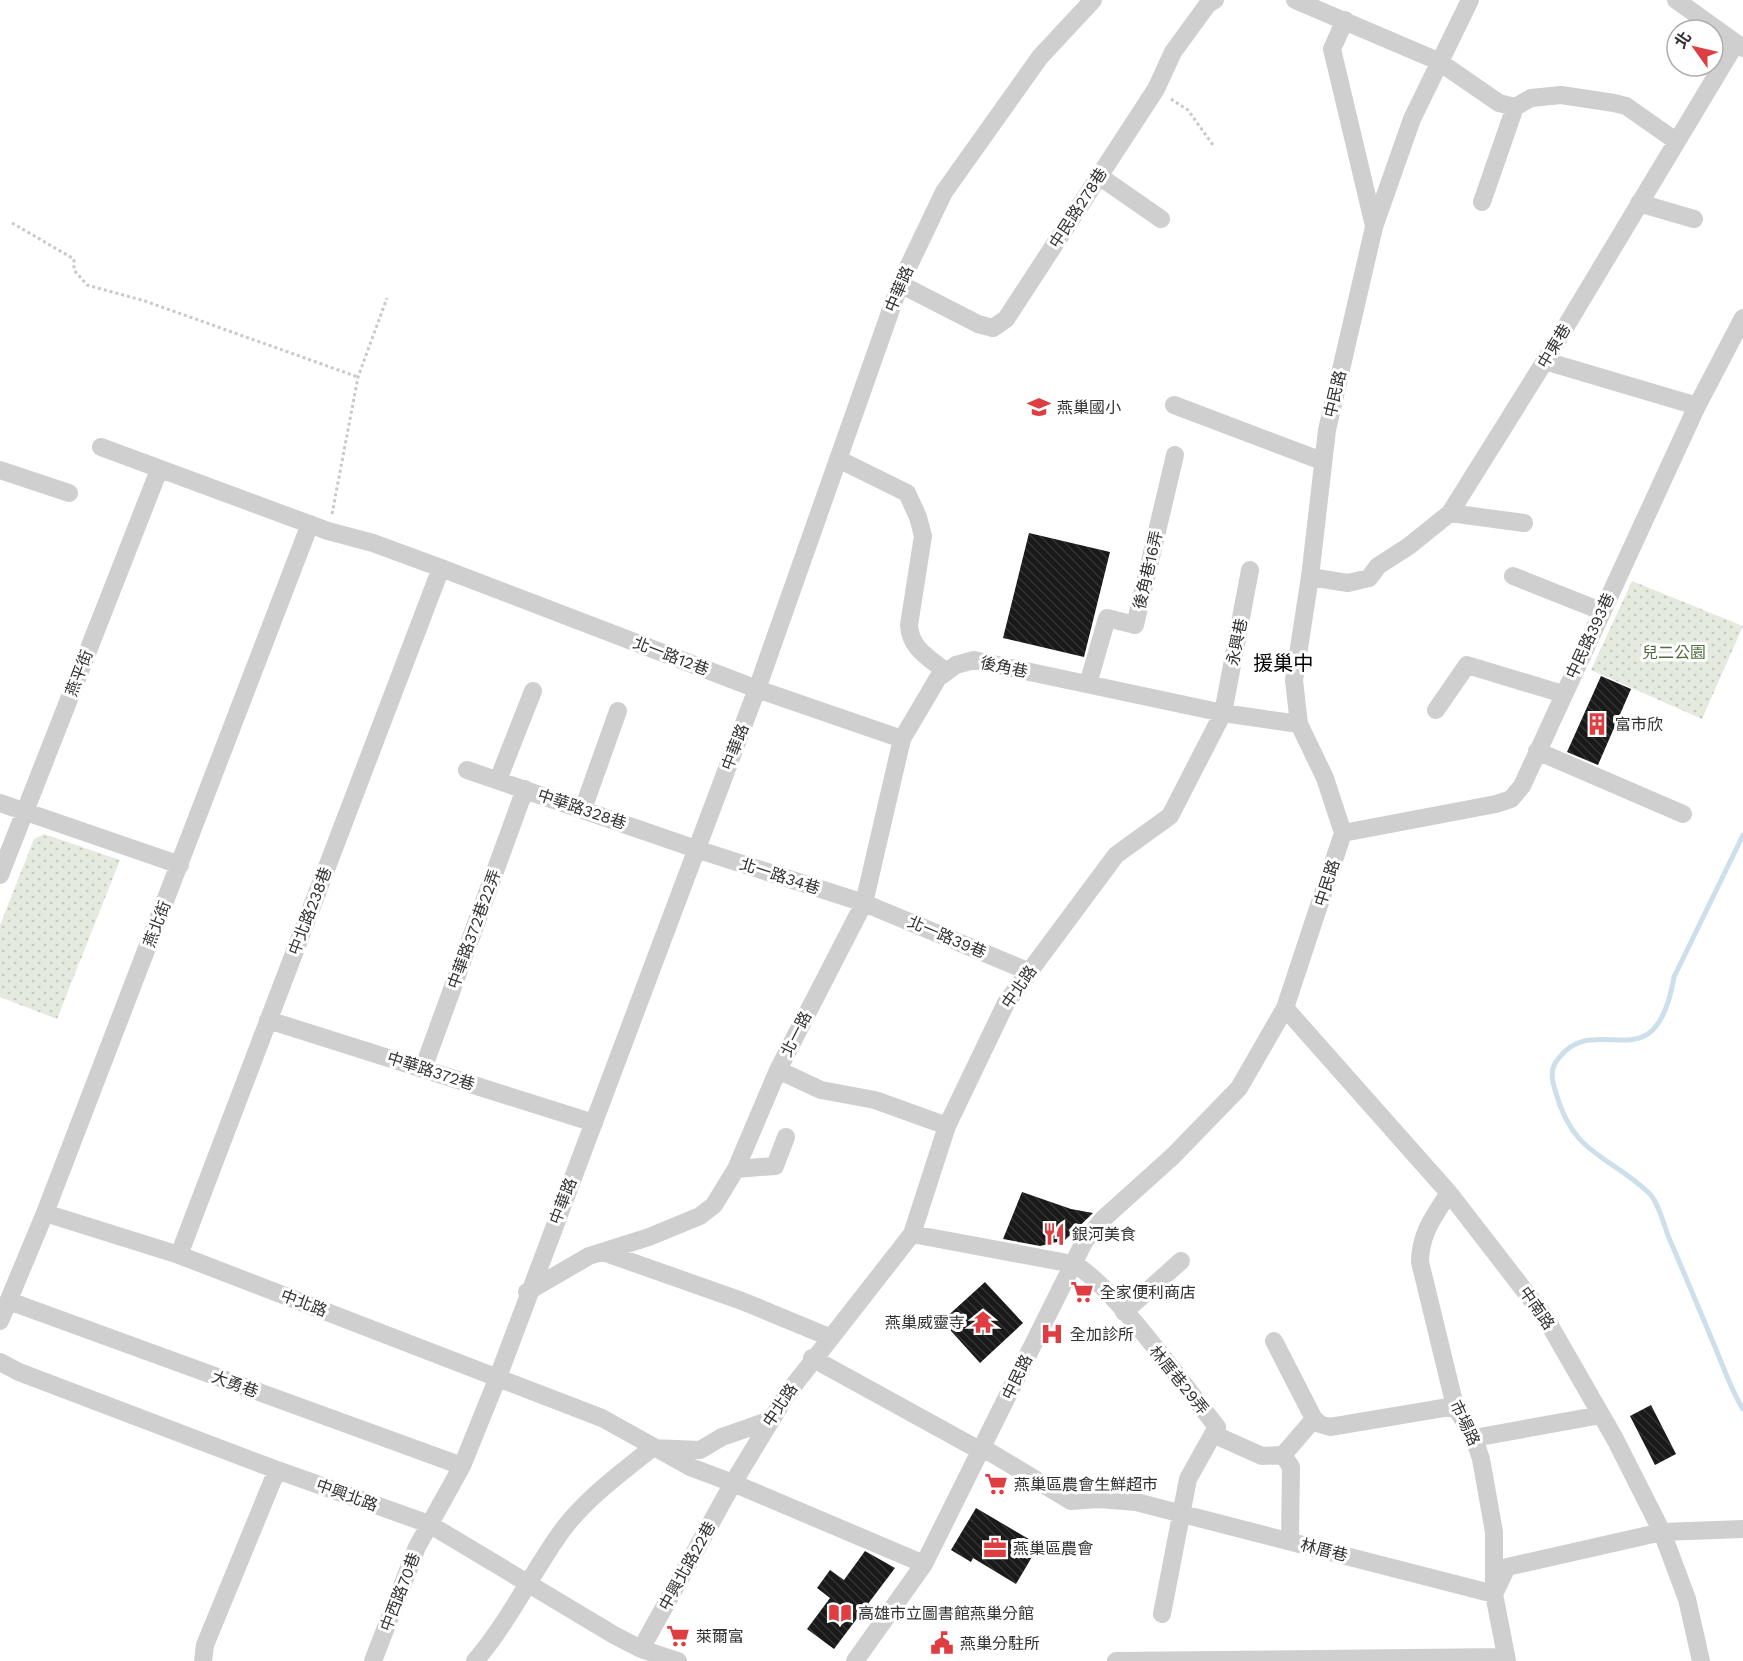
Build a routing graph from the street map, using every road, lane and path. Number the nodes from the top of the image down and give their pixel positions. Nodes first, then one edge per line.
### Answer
1 (1093, 0) edge
2 (1215, 0) edge
3 (1295, 0) edge
4 (1470, 0) edge
5 (1676, 0) edge
6 (1345, 20) junction
7 (1739, 45) edge
8 (1438, 61) junction
9 (1156, 89) junction
10 (1515, 107) junction
11 (1676, 141) junction
12 (1214, 145) dead end
13 (1099, 176) junction
14 (1482, 201) dead end
15 (1639, 203) junction
16 (1161, 219) dead end
17 (1694, 219) dead end
18 (12, 223) dead end
19 (1374, 227) junction
20 (900, 284) junction
21 (387, 298) dead end
22 (1743, 318) edge
23 (1545, 361) junction
24 (358, 376) junction
25 (1174, 405) dead end
26 (1697, 406) junction
27 (101, 447) dead end
28 (1175, 455) dead end
29 (838, 459) junction
30 (1322, 461) junction
31 (0, 470) edge
32 (159, 470) junction
33 (69, 493) dead end
34 (1450, 513) junction
35 (1524, 523) dead end
36 (310, 524) junction
37 (328, 531) junction
38 (441, 568) junction
39 (1250, 570) dead end
40 (1513, 576) dead end
41 (1310, 577) junction
42 (1601, 611) junction
43 (945, 671) junction
44 (1088, 684) junction
45 (757, 689) junction
46 (533, 691) dead end
47 (1563, 694) junction
48 (1436, 710) dead end
49 (618, 711) dead end
50 (1223, 713) junction
51 (1299, 724) junction
52 (902, 739) junction
53 (1537, 751) junction
54 (467, 770) dead end
55 (498, 780) junction
56 (525, 789) junction
57 (0, 803) edge
58 (583, 809) junction
59 (24, 812) junction
60 (1683, 814) dead end
61 (1343, 833) junction
62 (696, 849) junction
63 (180, 865) junction
64 (0, 875) edge
65 (864, 903) junction
66 (1030, 972) junction
67 (1285, 1008) junction
68 (268, 1020) junction
69 (423, 1069) junction
70 (777, 1070) junction
71 (594, 1123) junction
72 (947, 1126) junction
73 (786, 1137) dead end
74 (736, 1169) junction
75 (1449, 1193) junction
76 (45, 1213) junction
77 (912, 1234) junction
78 (603, 1252) junction
79 (179, 1255) junction
80 (1181, 1261) dead end
81 (1073, 1264) junction
82 (527, 1292) junction
83 (9, 1301) junction
84 (1124, 1312) junction
85 (0, 1321) edge
86 (829, 1337) junction
87 (1274, 1341) dead end
88 (812, 1358) junction
89 (0, 1362) edge
90 (498, 1377) junction
91 (1455, 1406) junction
92 (1601, 1415) junction
93 (1314, 1419) junction
94 (768, 1421) junction
95 (1215, 1435) junction
96 (1474, 1438) junction
97 (652, 1448) junction
98 (982, 1450) junction
99 (1283, 1455) junction
100 (462, 1466) junction
101 (277, 1470) junction
102 (734, 1483) junction
103 (1181, 1513) junction
104 (429, 1524) junction
105 (1743, 1529) edge
106 (1662, 1532) junction
107 (1290, 1541) junction
108 (924, 1564) junction
109 (526, 1584) junction
110 (1494, 1594) junction
111 (1162, 1614) dead end
112 (641, 1648) junction
113 (1506, 1659) edge
114 (481, 1660) edge
115 (203, 1661) edge
116 (373, 1661) edge
117 (678, 1661) edge
118 (855, 1661) edge
119 (1116, 1661) edge
120 (1701, 1661) edge

1 - 20 street, 中華路
2 - 9 street, 中民路278巷
3 - 6 street
4 - 8 street, 中民路
5 - 7 street
6 - 8 street
6 - 19 street
7 - 11 street, 中東巷
8 - 10 street
8 - 19 street, 中民路
9 - 12 path
9 - 13 street, 中民路278巷
10 - 11 street
10 - 14 street
11 - 15 street, 中東巷
13 - 16 street
13 - 20 street, 中民路278巷
15 - 17 street
15 - 23 street, 中東巷
18 - 24 path
19 - 30 street, 中民路
20 - 29 street, 中華路
21 - 24 path
22 - 26 street, 中民路393巷
23 - 26 street
23 - 34 street, 中東巷
24 - 37 path
25 - 30 street
26 - 42 street, 中民路393巷
27 - 32 street, 北一路12巷
28 - 44 street, 後角巷16弄
29 - 43 street
29 - 45 street, 中華路
30 - 41 street, 中民路
31 - 33 street
32 - 36 street, 北一路12巷
32 - 59 street, 燕平街
34 - 35 street
34 - 41 street, 中東巷
36 - 37 street, 北一路12巷
36 - 63 street, 燕北街
37 - 38 street, 北一路12巷
38 - 45 street, 北一路12巷
38 - 68 street, 中北路238巷
39 - 50 street, 永興巷
40 - 42 street
41 - 51 street, 中民路
42 - 47 street, 中民路393巷
43 - 44 street, 後角巷
43 - 52 street, 北一路
44 - 50 street, 後角巷
45 - 52 street, 北一路12巷
45 - 62 street, 中華路
46 - 55 street
47 - 48 street
47 - 53 street, 中民路393巷
49 - 58 street
50 - 51 street, 後角巷
50 - 66 street, 中北路
51 - 61 street, 中民路
52 - 65 street, 北一路
53 - 60 street
53 - 61 street, 中民路393巷
54 - 55 street, 中華路328巷
55 - 56 street, 中華路328巷
56 - 58 street, 中華路328巷
56 - 69 street, 中華路372巷22弄
57 - 59 street
58 - 62 street, 中華路328巷
59 - 63 street
59 - 64 street, 燕平街
61 - 67 street, 中民路
62 - 65 street, 北一路34巷
62 - 71 street, 中華路
63 - 76 street, 燕北街
65 - 66 street, 北一路39巷
65 - 70 street, 北一路
66 - 72 street, 中北路
67 - 75 street, 中南路
67 - 81 street, 中民路
68 - 69 street, 中華路372巷
68 - 79 street, 中北路238巷
69 - 71 street, 中華路372巷
70 - 72 street
70 - 74 street, 北一路
71 - 82 street, 中華路
72 - 77 street, 中北路
73 - 74 street
74 - 78 street, 北一路
75 - 91 street, 市場路
75 - 92 street, 中南路
76 - 79 street, 中北路
76 - 83 street, 燕北街
77 - 81 street
77 - 86 street, 中北路
78 - 82 street, 北一路
78 - 86 street
79 - 90 street, 中北路
80 - 84 street
81 - 84 street, 林厝巷29弄
81 - 98 street, 中民路
82 - 90 street, 中華路
83 - 85 street, 燕北街
83 - 100 street, 大勇巷
84 - 95 street, 林厝巷29弄
86 - 88 street, 中北路
87 - 93 street
88 - 94 street, 中北路
88 - 98 street, 林厝巷
89 - 101 street, 中興北路
90 - 97 street, 中北路
90 - 100 street, 中華路
91 - 93 street
91 - 96 street, 市場路
92 - 96 street
92 - 106 street, 中南路
93 - 99 street
94 - 97 street
94 - 102 street, 中北路
95 - 99 street, 林厝巷29弄
95 - 103 street
96 - 110 street, 市場路
97 - 102 street, 中北路
97 - 109 street
98 - 103 street, 林厝巷
98 - 108 street, 中民路
99 - 107 street
100 - 104 street, 中華路
101 - 104 street, 中興北路
101 - 115 street
102 - 108 street
102 - 112 street, 中興北路22巷
103 - 107 street, 林厝巷
103 - 111 street
104 - 109 street, 中興北路
104 - 116 street, 中西路70巷
105 - 106 street
106 - 110 street
106 - 120 street, 中南路
107 - 110 street, 林厝巷
108 - 118 street, 中民路
109 - 112 street, 中興北路
109 - 114 street
110 - 113 street, 市場路
112 - 117 street, 中興北路
113 - 119 street

